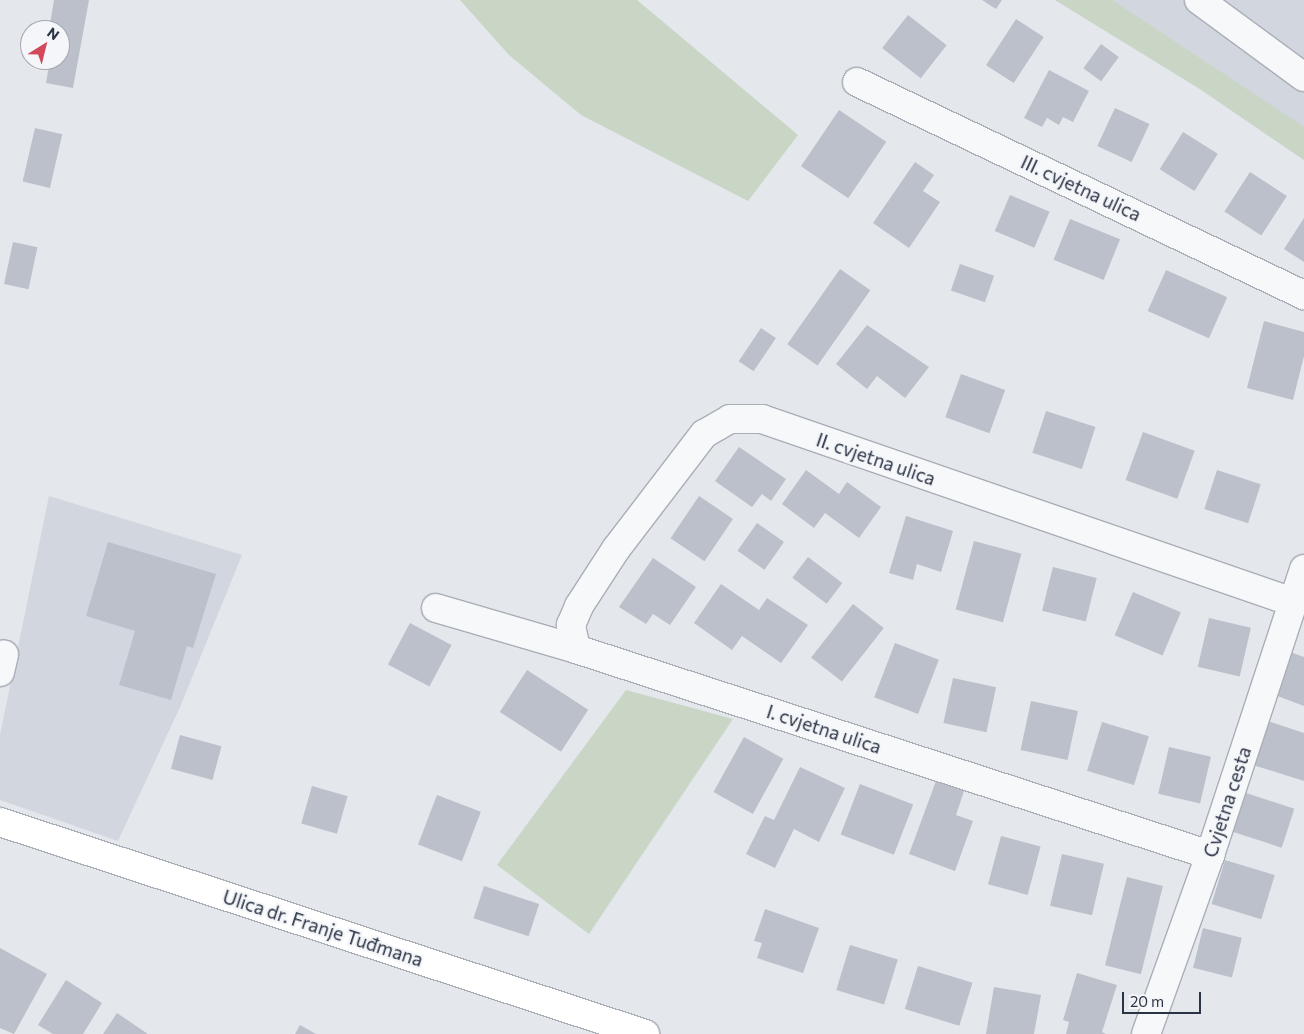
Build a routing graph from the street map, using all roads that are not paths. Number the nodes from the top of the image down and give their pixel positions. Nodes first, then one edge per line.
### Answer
1 (1199, 0) edge
2 (1304, 77) edge
3 (858, 82) dead end
4 (1304, 294) edge
5 (1304, 569) edge
6 (1293, 602) junction
7 (436, 608) dead end
8 (576, 649) junction
9 (0, 822) edge
10 (1210, 855) junction
11 (646, 1034) edge
12 (1146, 1034) edge

1 - 2 street
3 - 4 street, III. cvjetna ulica
5 - 6 street, Cvjetna cesta
6 - 8 street, II. cvjetna ulica
6 - 10 street, Cvjetna cesta
7 - 8 street, I. cvjetna ulica
8 - 10 street, I. cvjetna ulica
9 - 11 main road, Ulica dr. Franje Tuđmana
10 - 12 street, Cvjetna cesta

